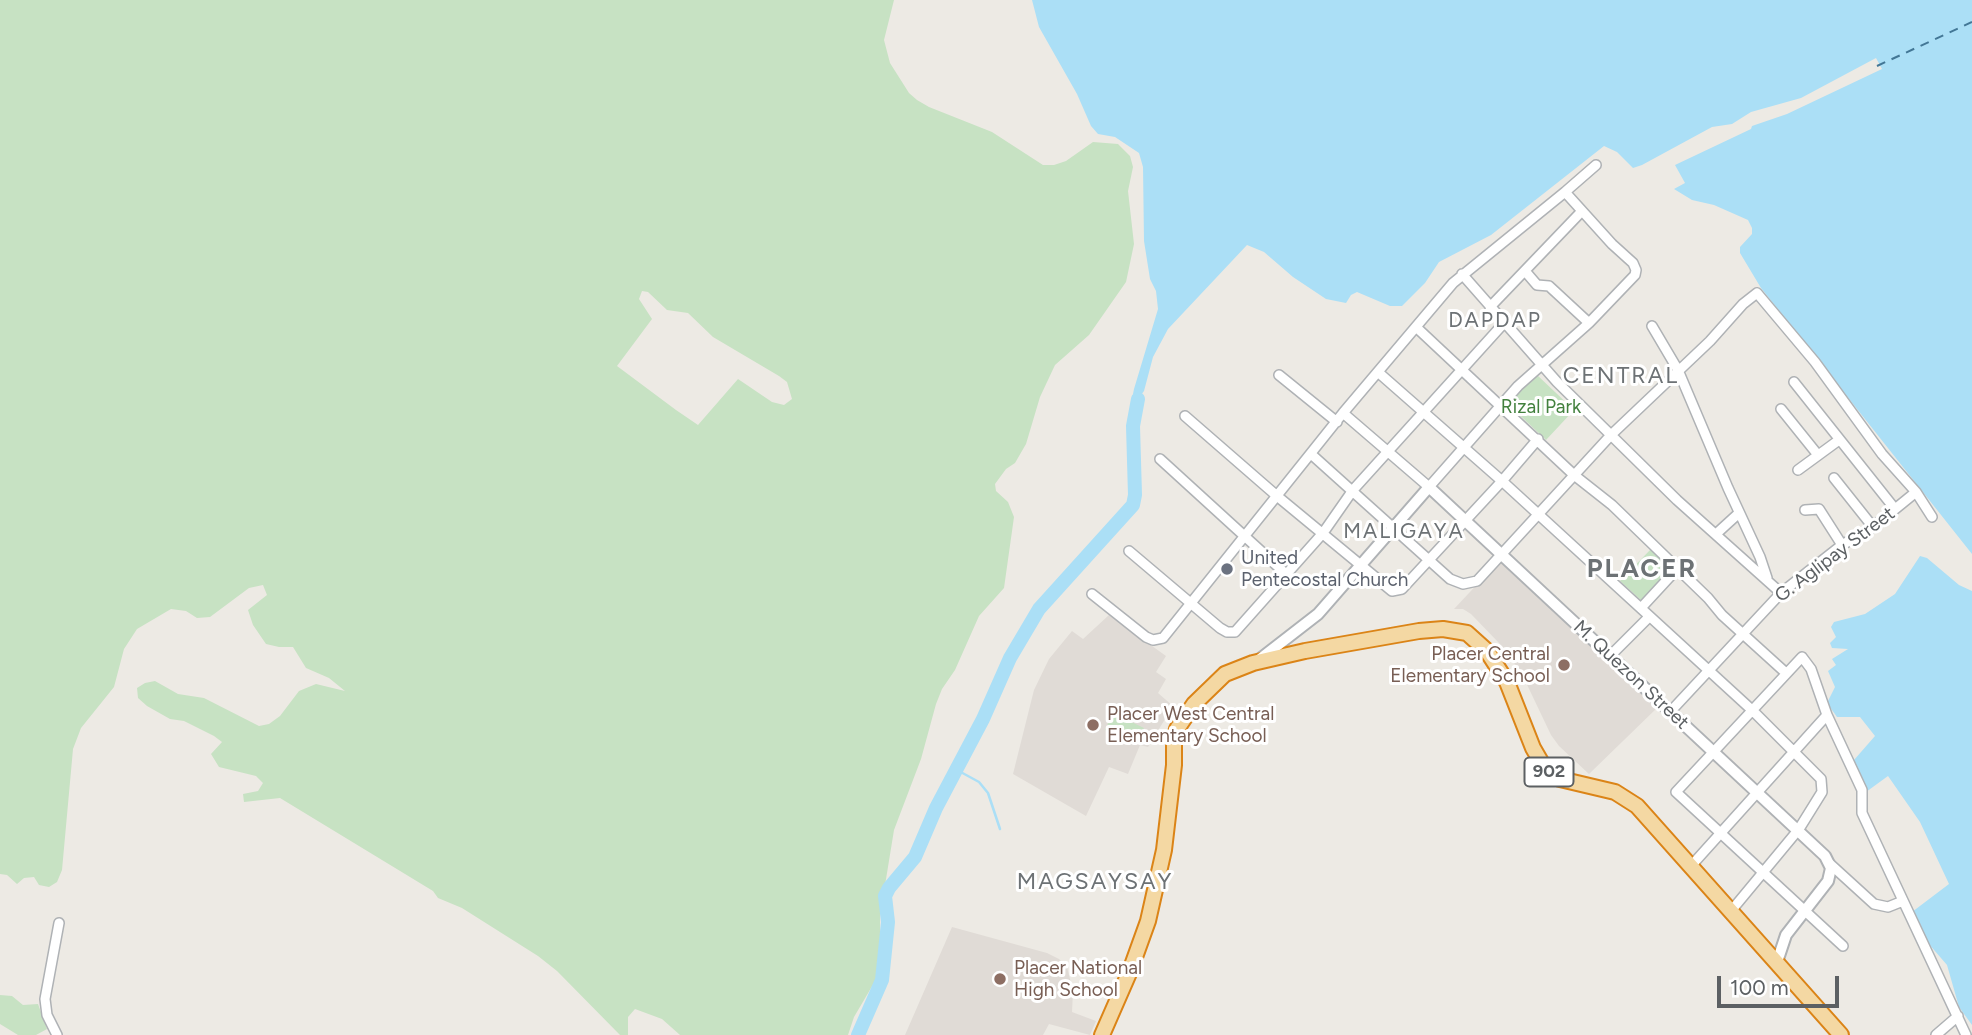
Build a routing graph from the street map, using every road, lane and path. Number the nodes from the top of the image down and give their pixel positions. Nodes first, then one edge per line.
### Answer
1 (1596, 165) dead end
2 (1565, 192) junction
3 (1582, 211) junction
4 (1525, 271) junction
5 (1462, 274) junction
6 (1490, 306) junction
7 (1504, 323) junction
8 (1589, 323) junction
9 (1652, 326) dead end
10 (1416, 327) junction
11 (1542, 363) junction
12 (1461, 369) junction
13 (1678, 370) junction
14 (1379, 373) junction
15 (1279, 375) dead end
16 (1794, 382) dead end
17 (1500, 406) junction
18 (1781, 409) dead end
19 (1424, 411) junction
20 (1343, 413) junction
21 (1185, 416) dead end
22 (1337, 422) junction
23 (1611, 435) junction
24 (1538, 439) junction
25 (1839, 440) junction
26 (1463, 447) junction
27 (1389, 453) junction
28 (1311, 454) junction
29 (1818, 455) junction
30 (1160, 459) dead end
31 (1798, 470) dead end
32 (1574, 475) junction
33 (1834, 478) dead end
34 (1502, 481) junction
35 (1429, 487) junction
36 (1353, 490) junction
37 (1916, 492) junction
38 (1277, 496) junction
39 (1895, 509) junction
40 (1805, 510) dead end
41 (1739, 513) junction
42 (1539, 515) junction
43 (1932, 517) dead end
44 (1464, 520) junction
45 (1872, 527) junction
46 (1395, 528) junction
47 (1323, 533) junction
48 (1716, 534) junction
49 (1244, 537) junction
50 (1842, 545) junction
51 (1129, 551) dead end
52 (1501, 556) junction
53 (1429, 559) junction
54 (1362, 565) junction
55 (1678, 569) junction
56 (1286, 574) junction
57 (1767, 579) junction
58 (1780, 593) junction
59 (1092, 594) dead end
60 (1192, 603) junction
61 (1641, 608) junction
62 (1649, 617) junction
63 (1741, 633) junction
64 (1611, 656) junction
65 (1253, 663) junction
66 (1707, 670) junction
67 (1786, 673) junction
68 (1753, 711) junction
69 (1670, 712) junction
70 (1828, 715) junction
71 (1794, 750) junction
72 (1713, 752) junction
73 (1757, 792) junction
74 (1798, 829) junction
75 (1721, 832) junction
76 (1829, 863) junction
77 (1691, 866) junction
78 (1762, 872) junction
79 (1903, 901) junction
80 (1731, 911) junction
81 (1806, 911) junction
82 (59, 923) dead end
83 (1843, 946) dead end
84 (1777, 962) junction
85 (1958, 1016) junction
86 (57, 1035) edge
87 (1102, 1035) edge
88 (1841, 1035) edge
89 (1936, 1035) edge
90 (1966, 1035) edge

1 - 2 street
2 - 3 street
2 - 5 street
3 - 4 street
3 - 8 street
4 - 6 street
4 - 8 street
5 - 6 street
5 - 10 street
6 - 7 street
7 - 11 street
7 - 12 street
8 - 11 street
9 - 13 street
10 - 12 street
10 - 14 street
11 - 17 street
11 - 23 street
12 - 17 street
12 - 19 street
13 - 23 street
13 - 37 street
13 - 41 street
14 - 19 street
14 - 20 street
15 - 22 street
16 - 25 street
17 - 24 street
17 - 26 street
18 - 29 street
19 - 26 street
19 - 27 street
20 - 22 street
20 - 27 street, M. Quezon Street
21 - 38 street
22 - 28 street
23 - 32 street
23 - 48 street
24 - 32 street
24 - 34 street
25 - 29 street
25 - 39 street
26 - 34 street
26 - 35 street
27 - 35 street, M. Quezon Street
27 - 36 street
28 - 36 street
28 - 38 street
29 - 31 street
30 - 49 street
32 - 42 street
32 - 55 street
33 - 45 street
34 - 42 street
34 - 44 street
35 - 44 street, M. Quezon Street
35 - 46 street
36 - 46 street
36 - 47 street
37 - 39 street, G. Aglipay Street
37 - 43 street
38 - 47 street
38 - 49 street
39 - 45 street, G. Aglipay Street
40 - 50 street
41 - 48 street
41 - 57 street
42 - 52 street
42 - 61 street
44 - 52 street, M. Quezon Street
44 - 53 street
45 - 50 street, G. Aglipay Street
46 - 53 street
46 - 54 street
47 - 54 street
47 - 56 street
48 - 57 street
49 - 56 street
49 - 60 street
50 - 58 street, G. Aglipay Street
51 - 60 street
52 - 53 street
52 - 64 street, M. Quezon Street
53 - 54 street
54 - 65 street
55 - 61 street
55 - 63 street
56 - 60 street
57 - 58 street
58 - 63 street, G. Aglipay Street
59 - 60 street
61 - 62 street
62 - 64 street
62 - 66 street
63 - 66 street, G. Aglipay Street
63 - 67 street
64 - 69 street, M. Quezon Street
65 - 77 highway, 902
65 - 87 highway, 902
66 - 68 street
66 - 69 street, G. Aglipay Street
67 - 68 street
67 - 70 street
68 - 71 street
68 - 72 street
69 - 72 street, M. Quezon Street
70 - 71 street
70 - 79 street
71 - 73 street
71 - 74 street
72 - 73 street, M. Quezon Street
72 - 75 street
73 - 74 street, M. Quezon Street
73 - 75 street
74 - 76 street, M. Quezon Street
74 - 78 street
75 - 77 street
75 - 78 street
76 - 79 street
76 - 81 street
77 - 80 highway, 902
78 - 80 street
78 - 81 street
79 - 85 street
80 - 84 highway, 902
81 - 83 street
81 - 84 street
82 - 86 street
84 - 88 highway, 902
85 - 89 street
85 - 90 street

